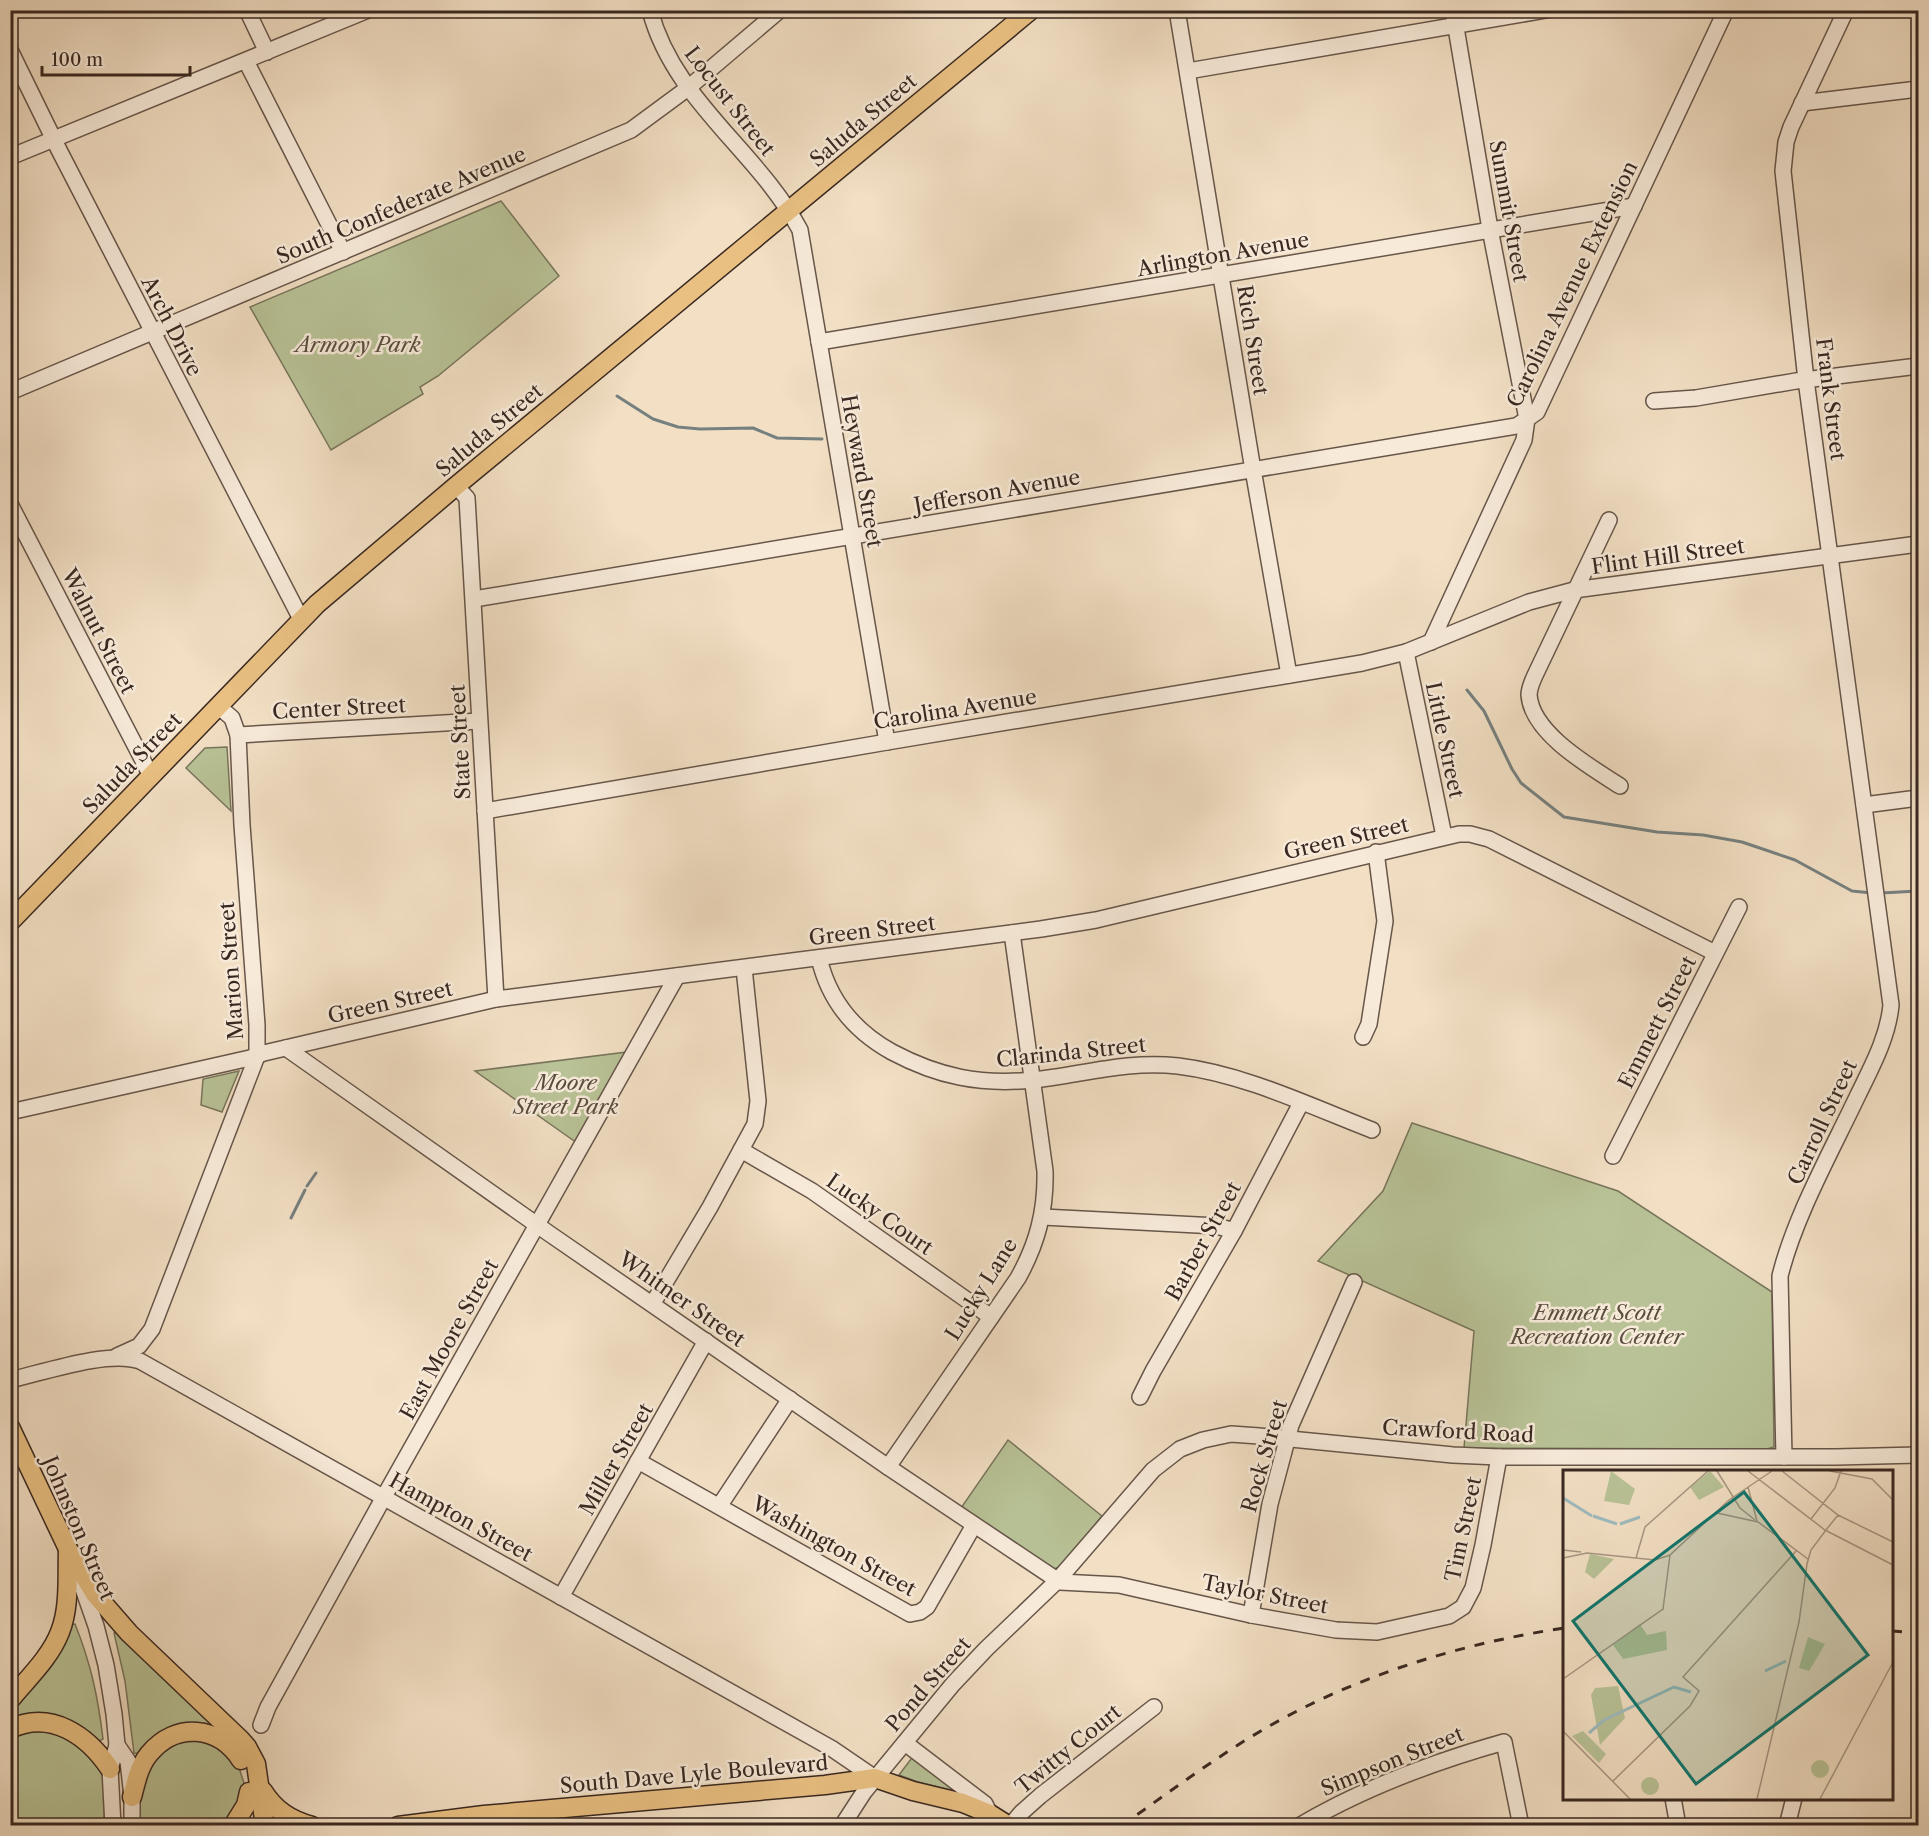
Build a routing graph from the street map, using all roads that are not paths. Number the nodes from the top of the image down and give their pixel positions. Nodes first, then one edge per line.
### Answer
1 (247, 10) edge
2 (368, 10) edge
3 (650, 10) edge
4 (780, 10) edge
5 (1031, 10) edge
6 (1177, 10) edge
7 (1546, 10) edge
8 (1726, 10) edge
9 (1846, 10) edge
10 (1454, 18) edge
11 (10, 50) edge
12 (267, 52) junction
13 (246, 61) junction
14 (1188, 70) junction
15 (688, 88) junction
16 (1918, 89) edge
17 (1802, 103) junction
18 (54, 140) junction
19 (10, 157) edge
20 (1634, 206) junction
21 (789, 210) junction
22 (1490, 229) junction
23 (343, 252) junction
24 (1222, 276) junction
25 (152, 333) junction
26 (819, 342) junction
27 (1918, 366) edge
28 (1806, 380) junction
29 (10, 392) edge
30 (1654, 401) dead end
31 (1527, 419) junction
32 (1253, 470) junction
33 (456, 486) junction
34 (10, 504) edge
35 (1609, 520) dead end
36 (852, 537) junction
37 (1918, 544) edge
38 (1830, 555) junction
39 (1574, 590) junction
40 (474, 599) junction
41 (301, 619) junction
42 (1431, 642) junction
43 (1406, 652) junction
44 (1289, 675) junction
45 (218, 706) junction
46 (479, 722) junction
47 (238, 735) junction
48 (887, 742) junction
49 (152, 776) junction
50 (1620, 786) dead end
51 (1918, 798) edge
52 (1864, 805) junction
53 (485, 811) junction
54 (1444, 836) junction
55 (1376, 852) junction
56 (1739, 907) dead end
57 (10, 922) edge
58 (1012, 933) junction
59 (1715, 954) junction
60 (819, 958) junction
61 (744, 968) junction
62 (678, 976) junction
63 (496, 999) junction
64 (1363, 1037) dead end
65 (286, 1048) junction
66 (257, 1055) junction
67 (1033, 1080) junction
68 (1301, 1103) junction
69 (10, 1112) edge
70 (1372, 1130) dead end
71 (741, 1150) junction
72 (1613, 1156) dead end
73 (1043, 1218) junction
74 (537, 1225) junction
75 (1234, 1231) junction
76 (1354, 1282) dead end
77 (653, 1303) junction
78 (991, 1317) junction
79 (152, 1329) junction
80 (706, 1341) junction
81 (115, 1357) junction
82 (150, 1366) junction
83 (10, 1380) edge
84 (1140, 1397) dead end
85 (790, 1399) junction
86 (10, 1427) edge
87 (1288, 1439) junction
88 (1918, 1455) edge
89 (1499, 1457) junction
90 (1784, 1457) junction
91 (638, 1461) junction
92 (888, 1467) junction
93 (384, 1498) junction
94 (720, 1505) junction
95 (974, 1525) junction
96 (68, 1549) junction
97 (1057, 1581) junction
98 (561, 1597) junction
99 (1462, 1607) joint
100 (1251, 1615) junction
101 (10, 1700) edge
102 (1154, 1707) dead end
103 (261, 1725) dead end
104 (10, 1729) edge
105 (905, 1743) junction
106 (117, 1745) junction
107 (110, 1769) junction
108 (875, 1778) junction
109 (255, 1791) junction
110 (132, 1797) junction
111 (1673, 1800) edge
112 (1793, 1800) edge
113 (990, 1814) junction
114 (113, 1826) edge
115 (132, 1826) edge
116 (233, 1826) edge
117 (255, 1826) edge
118 (265, 1826) edge
119 (312, 1826) edge
120 (398, 1826) edge
121 (842, 1826) edge
122 (1010, 1826) edge
123 (1299, 1826) edge
124 (1521, 1826) edge
125 (1678, 1826) edge
126 (1786, 1826) edge

1 - 12 street
2 - 12 street
3 - 15 street, Locust Street
4 - 15 street, South Confederate Avenue
5 - 21 main road, Saluda Street
6 - 14 street, Rich Street
7 - 10 street
8 - 20 street, Carolina Avenue Extension
9 - 17 street, Frank Street
10 - 14 street
10 - 22 street, Summit Street
11 - 18 street, Arch Drive
12 - 13 street
13 - 18 street
13 - 23 street
14 - 24 street, Rich Street
15 - 21 street, Locust Street
15 - 23 street, South Confederate Avenue
16 - 17 street
17 - 28 street, Frank Street
18 - 19 street
18 - 25 street, Arch Drive
20 - 22 street, Arlington Avenue
20 - 31 street, Carolina Avenue Extension
21 - 26 street, Heyward Street
21 - 33 main road, Saluda Street
22 - 24 street, Arlington Avenue
22 - 31 street, Summit Street
23 - 25 street, South Confederate Avenue
24 - 26 street, Arlington Avenue
24 - 32 street, Rich Street
25 - 29 street, South Confederate Avenue
25 - 41 street, Arch Drive
26 - 36 street, Heyward Street
27 - 28 street
28 - 30 street
28 - 38 street, Frank Street
31 - 32 street, Jefferson Avenue
31 - 42 street, Carolina Avenue Extension
32 - 36 street, Jefferson Avenue
32 - 44 street, Rich Street
33 - 40 street, State Street
33 - 41 main road, Saluda Street
34 - 49 street, Walnut Street
35 - 39 street
36 - 40 street, Jefferson Avenue
36 - 48 street, Heyward Street
37 - 38 street, Flint Hill Street
38 - 39 street, Flint Hill Street
38 - 52 street, Frank Street
39 - 42 street, Flint Hill Street
39 - 50 street
40 - 46 street, State Street
41 - 45 main road, Saluda Street
42 - 43 street, Carolina Avenue
43 - 44 street, Carolina Avenue
43 - 54 street, Little Street
44 - 48 street, Carolina Avenue
45 - 47 street
45 - 49 main road, Saluda Street
46 - 47 street, Center Street
46 - 53 street, State Street
47 - 66 street, Marion Street
48 - 53 street, Carolina Avenue
49 - 57 main road, Saluda Street
51 - 52 street
52 - 90 street, Carroll Street
53 - 63 street, State Street
54 - 55 street, Green Street
54 - 59 street, Green Street
55 - 58 street, Green Street
55 - 64 street
56 - 59 street, Emmett Street
58 - 60 street, Green Street
58 - 67 street, Lucky Lane
59 - 72 street, Emmett Street
60 - 61 street, Green Street
60 - 67 street, Clarinda Street
61 - 62 street, Green Street
61 - 71 street
62 - 63 street, Green Street
62 - 74 street, East Moore Street
63 - 65 street, Green Street
65 - 66 street, Green Street
65 - 74 street, Whitner Street
66 - 69 street, Green Street
66 - 79 street, Marion Street
67 - 68 street, Clarinda Street
67 - 73 street, Lucky Lane
68 - 70 street, Clarinda Street
68 - 75 street, Barber Street
71 - 77 street
71 - 78 street, Lucky Court
73 - 75 street
73 - 78 street, Lucky Lane
74 - 77 street, Whitner Street
74 - 93 street, East Moore Street
75 - 84 street, Barber Street
76 - 87 street, Rock Street
77 - 80 street, Whitner Street
78 - 92 street, Lucky Lane
79 - 81 street, Marion Street
79 - 82 street, Marion Street
80 - 85 street, Whitner Street
80 - 91 street, Miller Street
81 - 82 street, Hampton Street
81 - 83 street, Hampton Street
82 - 93 street, Hampton Street
85 - 92 street, Whitner Street
85 - 94 street
86 - 96 main road, Johnston Street
87 - 89 street, Crawford Road
87 - 97 street, Crawford Road
87 - 100 street, Rock Street
88 - 90 street, Crawford Road
89 - 90 street, Crawford Road
89 - 99 street, Tim Street
91 - 94 street, Washington Street
91 - 98 street, Miller Street
92 - 95 street, Whitner Street
93 - 98 street, Hampton Street
93 - 103 street, East Moore Street
94 - 95 street, Washington Street
95 - 97 street, Whitner Street
96 - 101 main road
96 - 106 street, Johnston Street
96 - 109 main road
97 - 100 street, Taylor Street
97 - 105 street, Pond Street
98 - 108 street, Hampton Street
99 - 100 street, Taylor Street
102 - 122 street, Twitty Court
104 - 107 main road
105 - 108 street, Pond Street
105 - 113 street
106 - 107 street, Johnston Street
106 - 110 street
107 - 114 street, Johnston Street
108 - 113 main road, South Dave Lyle Boulevard
108 - 120 main road, South Dave Lyle Boulevard
108 - 121 street, Pond Street
109 - 110 main road
109 - 116 main road
109 - 117 main road
109 - 118 main road
109 - 119 main road
110 - 115 street
111 - 125 street
112 - 126 street
113 - 122 main road, South Dave Lyle Boulevard
123 - 124 street, Simpson Street

